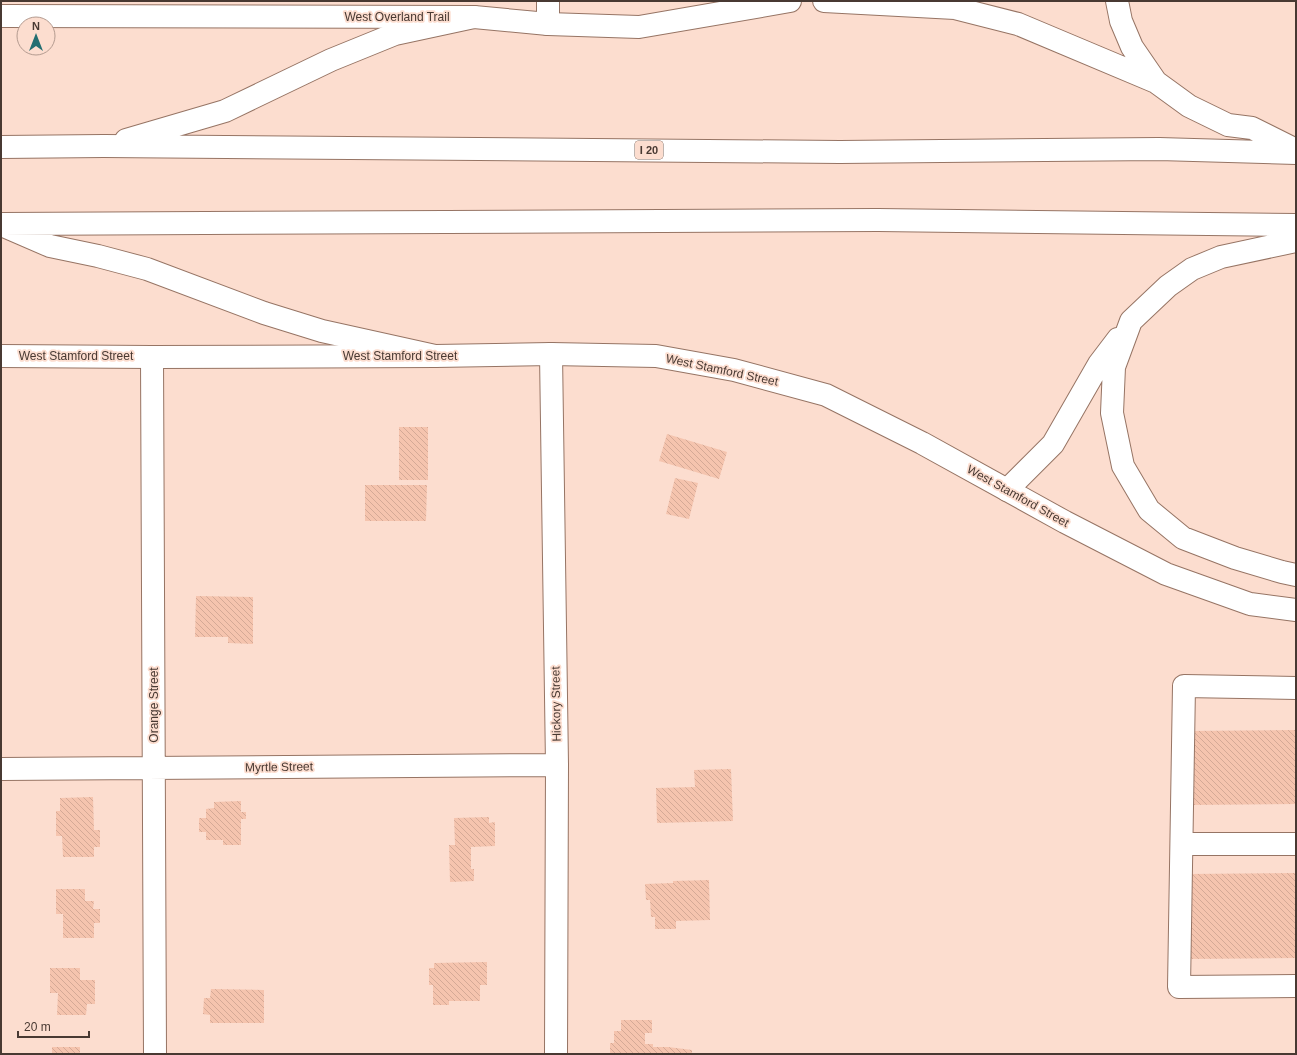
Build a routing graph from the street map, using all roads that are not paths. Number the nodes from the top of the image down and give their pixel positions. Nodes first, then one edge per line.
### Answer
1 (548, 1) edge
2 (790, 1) edge
3 (824, 1) edge
4 (1117, 1) edge
5 (1, 16) edge
6 (474, 17) junction
7 (548, 24) junction
8 (1156, 82) junction
9 (104, 146) junction
10 (1, 147) edge
11 (1296, 151) edge
12 (1, 224) edge
13 (1296, 225) edge
14 (1296, 241) edge
15 (1131, 321) junction
16 (551, 354) junction
17 (1, 356) edge
18 (435, 356) junction
19 (152, 357) junction
20 (1007, 490) junction
21 (1296, 575) edge
22 (1296, 610) edge
23 (1296, 688) edge
24 (557, 765) junction
25 (154, 768) junction
26 (1, 769) edge
27 (1182, 844) junction
28 (1296, 844) edge
29 (1296, 986) edge
30 (155, 1054) edge
31 (556, 1054) edge

1 - 7 main road
2 - 7 main road, West Overland Trail
3 - 8 main road
4 - 8 main road
5 - 6 main road, West Overland Trail
6 - 7 main road, West Overland Trail
6 - 9 main road
8 - 11 main road
9 - 10 main road, I 20
9 - 11 main road, I 20
12 - 13 main road
12 - 18 main road
14 - 15 main road
15 - 20 main road
15 - 21 main road
16 - 18 main road, West Stamford Street
16 - 20 main road, West Stamford Street
16 - 24 main road, Hickory Street
17 - 19 main road, West Stamford Street
18 - 19 main road, West Stamford Street
19 - 25 main road, Orange Street
20 - 22 main road, West Stamford Street
23 - 27 main road
24 - 25 main road, Myrtle Street
24 - 31 main road, Hickory Street
25 - 26 main road, Myrtle Street
25 - 30 main road, Orange Street
27 - 28 main road
27 - 29 main road

